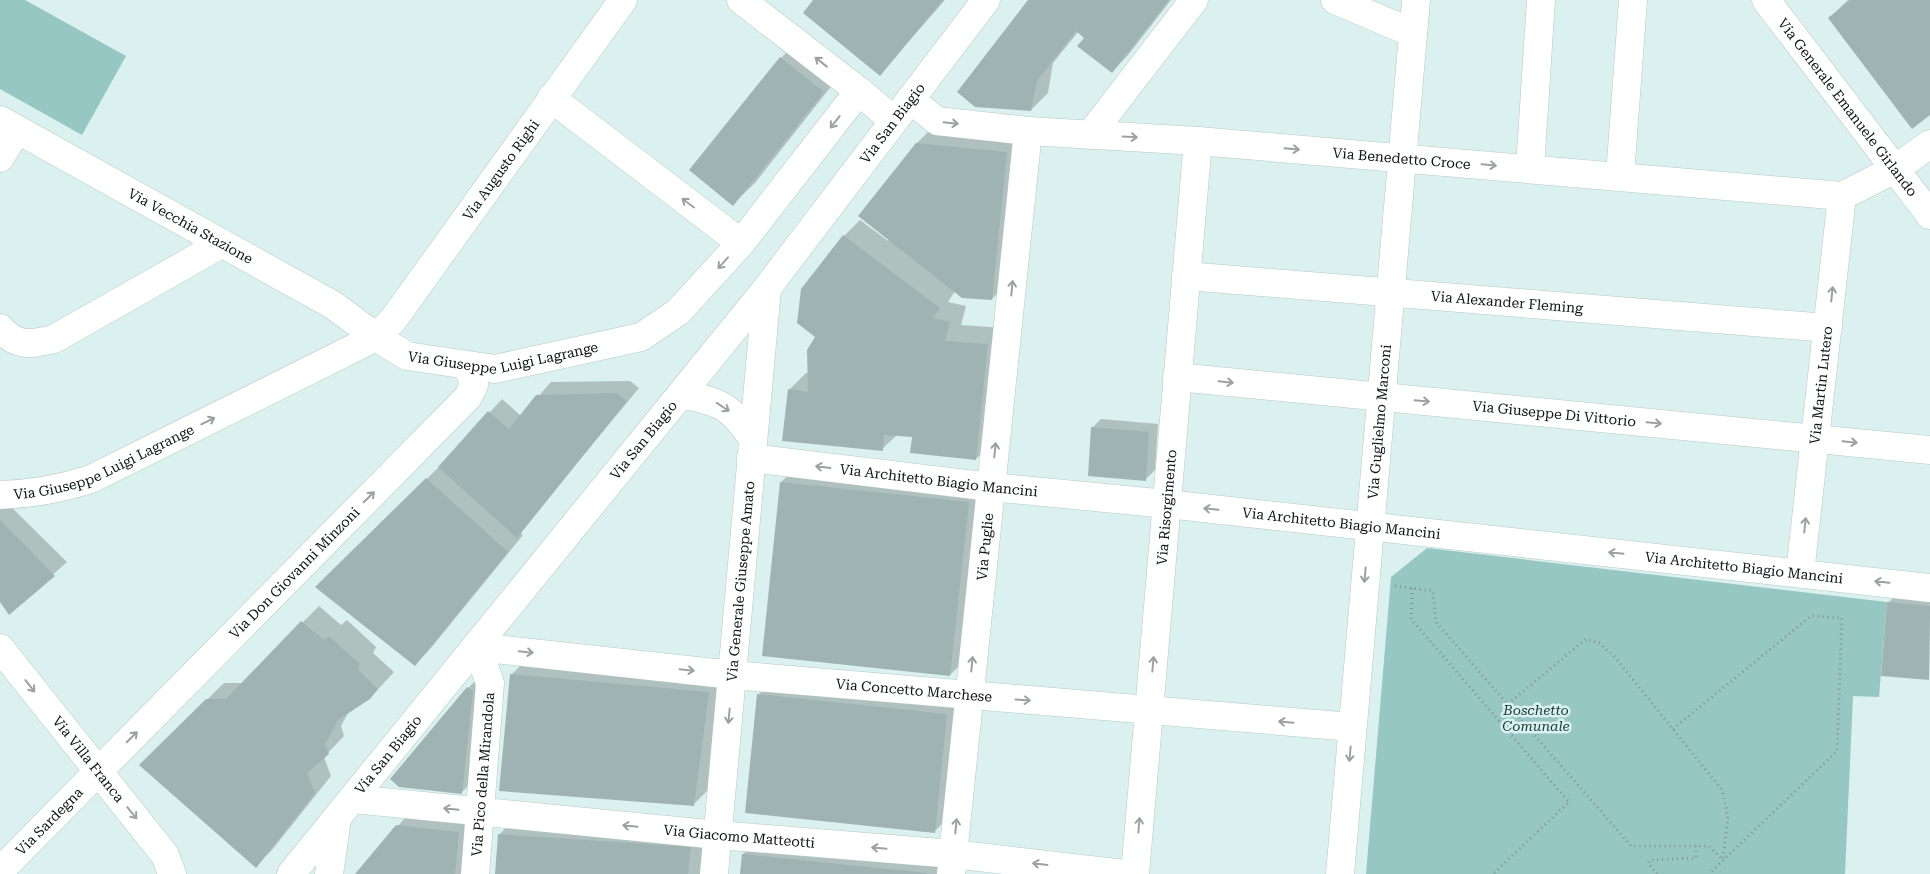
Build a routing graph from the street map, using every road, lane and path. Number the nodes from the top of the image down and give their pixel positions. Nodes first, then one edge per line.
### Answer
1 (623, 0) edge
2 (741, 0) edge
3 (986, 0) edge
4 (1194, 0) edge
5 (1335, 0) edge
6 (1416, 0) edge
7 (1540, 0) edge
8 (1633, 0) edge
9 (1766, 0) edge
10 (1413, 33) junction
11 (859, 91) junction
12 (551, 98) junction
13 (910, 99) junction
14 (893, 120) junction
15 (9, 125) edge
16 (1028, 131) junction
17 (1090, 135) junction
18 (1198, 140) junction
19 (1930, 144) edge
20 (0, 158) edge
21 (1402, 158) junction
22 (1530, 168) junction
23 (1895, 169) junction
24 (1620, 176) junction
25 (1842, 196) junction
26 (1930, 214) edge
27 (741, 243) junction
28 (221, 244) junction
29 (1186, 276) junction
30 (767, 288) junction
31 (1390, 292) junction
32 (0, 328) edge
33 (1828, 328) junction
34 (376, 337) junction
35 (468, 366) junction
36 (1177, 377) junction
37 (681, 394) junction
38 (1381, 397) junction
39 (1815, 439) junction
40 (752, 449) junction
41 (1930, 450) edge
42 (992, 487) junction
43 (0, 495) edge
44 (1167, 504) junction
45 (1370, 526) junction
46 (1800, 573) junction
47 (1365, 580) junction
48 (1412, 588) junction
49 (1930, 588) edge
50 (477, 647) junction
51 (0, 648) edge
52 (732, 675) junction
53 (969, 696) junction
54 (1508, 704) junction
55 (1149, 710) junction
56 (1352, 727) junction
57 (1673, 729) junction
58 (98, 771) junction
59 (345, 808) junction
60 (478, 811) junction
61 (718, 835) junction
62 (1696, 846) junction
63 (1723, 860) junction
64 (952, 864) edge
65 (0, 871) edge
66 (172, 874) edge
67 (290, 874) edge
68 (329, 874) edge
69 (475, 874) edge
70 (714, 874) edge
71 (1124, 874) edge
72 (1135, 874) edge
73 (1340, 874) edge
74 (1493, 874) edge
75 (1657, 874) edge
76 (1709, 874) edge

1 - 12 street, Via Augusto Righi
11 -> 2 street
3 - 13 street, Via San Biagio
4 - 17 street
5 - 10 street
6 - 10 street, Via Guglielmo Marconi
7 - 22 street
8 - 24 street
9 - 23 street, Via Generale Emanuele Girlando
10 - 21 street, Via Guglielmo Marconi
11 - 14 street
11 -> 27 street, Via Giuseppe Luigi Lagrange
27 -> 12 street
12 - 34 street, Via Augusto Righi
13 - 14 street, Via San Biagio
13 -> 16 street, Via Benedetto Croce
14 - 30 street, Via San Biagio
15 - 20 street
15 - 28 street, Via Vecchia Stazione
16 - 17 street, Via Benedetto Croce
42 -> 16 street, Via Puglie
17 -> 18 street, Via Benedetto Croce
18 -> 21 street, Via Benedetto Croce
18 - 29 street, Via Risorgimento
19 - 23 street
21 -> 22 street, Via Benedetto Croce
21 - 31 street, Via Guglielmo Marconi
22 - 24 street, Via Benedetto Croce
23 - 25 street
23 - 26 street, Via Generale Emanuele Girlando
24 - 25 street, Via Benedetto Croce
33 -> 25 street, Via Martin Lutero
27 -> 35 street, Via Giuseppe Luigi Lagrange
28 - 32 street
28 - 34 street, Via Vecchia Stazione
29 - 31 street, Via Alexander Fleming
29 - 36 street, Via Risorgimento
30 - 37 street, Via San Biagio
30 - 40 street, Via Generale Giuseppe Amato
31 - 33 street, Via Alexander Fleming
31 - 38 street, Via Guglielmo Marconi
33 - 39 street, Via Martin Lutero
34 - 35 street, Via Giuseppe Luigi Lagrange
43 -> 34 street, Via Giuseppe Luigi Lagrange
58 -> 35 street, Via Don Giovanni Minzoni
36 -> 38 street, Via Giuseppe Di Vittorio
36 - 44 street, Via Risorgimento
37 -> 40 street
37 - 50 street, Via San Biagio
38 -> 39 street, Via Giuseppe Di Vittorio
38 - 45 street, Via Guglielmo Marconi
39 -> 41 street, Via Giuseppe Di Vittorio
46 -> 39 street, Via Martin Lutero
42 -> 40 street, Via Architetto Biagio Mancini
40 - 52 street, Via Generale Giuseppe Amato
42 - 44 street, Via Architetto Biagio Mancini
53 -> 42 street, Via Puglie
45 -> 44 street, Via Architetto Biagio Mancini
55 -> 44 street, Via Risorgimento
46 -> 45 street, Via Architetto Biagio Mancini
45 -> 47 street, Via Guglielmo Marconi
49 -> 46 street, Via Architetto Biagio Mancini
47 - 48 path
47 - 56 street, Via Guglielmo Marconi
48 - 54 path
48 - 74 path
50 -> 52 street, Via Concetto Marchese
50 - 59 street, Via San Biagio
50 - 60 street, Via Pico della Mirandola
51 -> 58 street, Via Villa Franca
52 - 53 street, Via Concetto Marchese
52 -> 61 street, Via Generale Giuseppe Amato
53 -> 55 street, Via Concetto Marchese
64 -> 53 street, Via Puglie
54 - 57 path
54 - 62 path
56 -> 55 street, Via Concetto Marchese
72 -> 55 street, Via Risorgimento
56 -> 73 street, Via Guglielmo Marconi
57 - 63 path
57 - 63 path
58 - 65 street, Via Sardegna
58 -> 66 street, Via Villa Franca
60 -> 59 street, Via Giacomo Matteotti
59 - 67 street, Via San Biagio
59 - 68 street
61 -> 60 street, Via Giacomo Matteotti
60 - 69 street, Via Pico della Mirandola
64 -> 61 street, Via Giacomo Matteotti
61 - 70 street, Via Generale Giuseppe Amato
62 - 63 path
62 - 75 path
63 - 76 path
71 -> 64 street, Via Giacomo Matteotti

